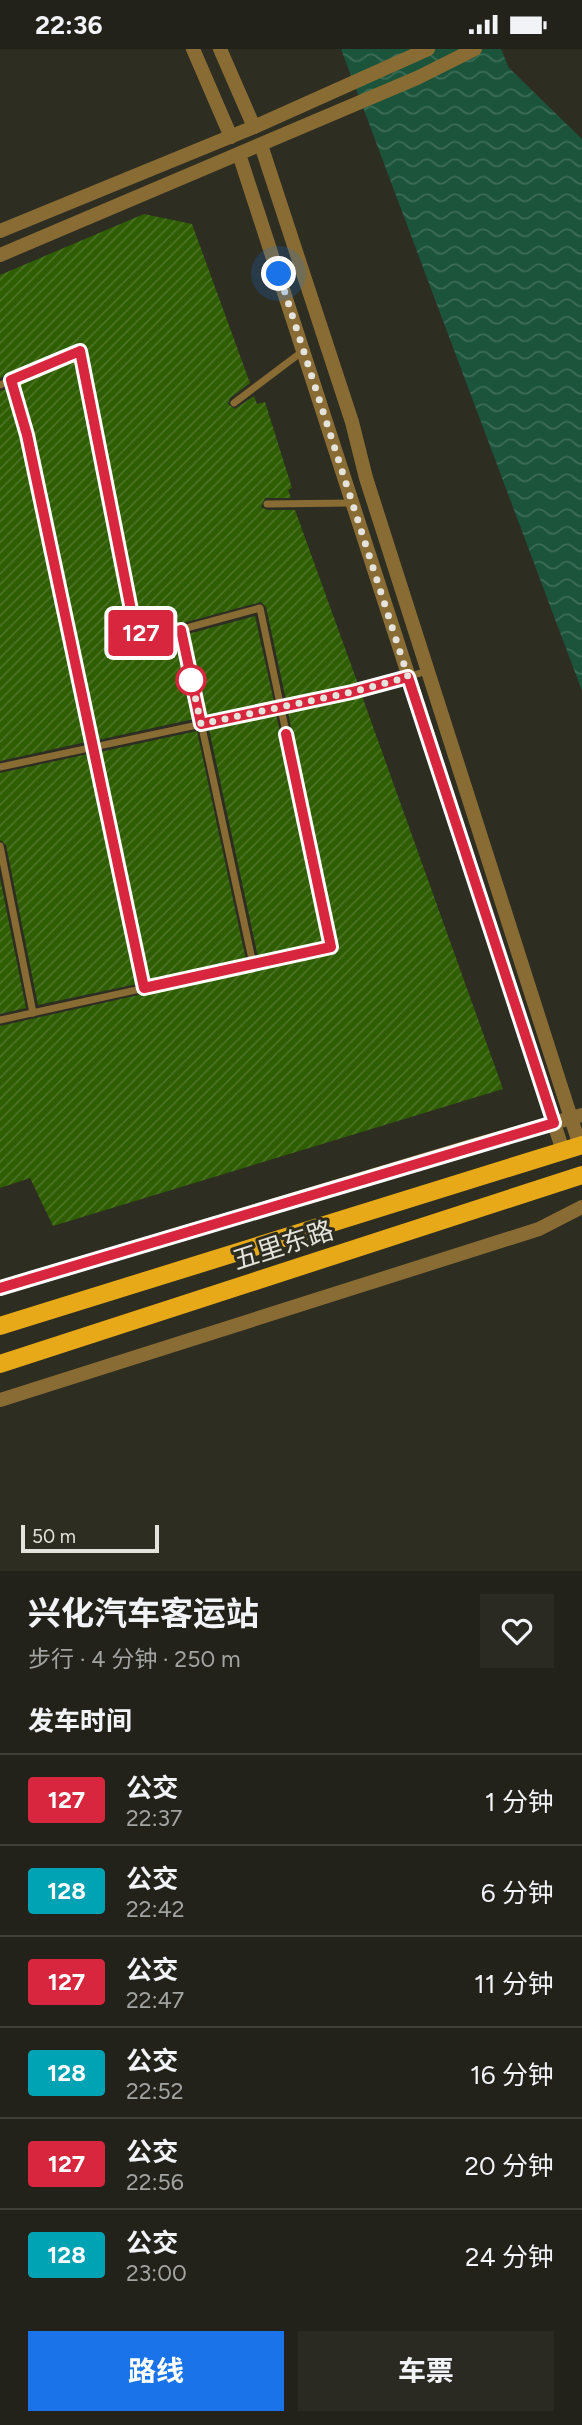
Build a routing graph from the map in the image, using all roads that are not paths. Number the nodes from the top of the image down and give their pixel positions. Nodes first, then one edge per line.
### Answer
1 (193, 49) edge
2 (220, 49) edge
3 (428, 49) edge
4 (475, 49) edge
5 (254, 127) junction
6 (231, 137) junction
7 (261, 145) junction
8 (239, 154) junction
9 (0, 231) edge
10 (0, 255) edge
11 (303, 351) junction
12 (11, 380) junction
13 (0, 385) edge
14 (234, 403) dead end
15 (352, 503) junction
16 (267, 504) dead end
17 (181, 630) junction
18 (428, 671) junction
19 (408, 677) junction
20 (281, 707) junction
21 (201, 724) junction
22 (93, 747) junction
23 (0, 767) edge
24 (0, 846) edge
25 (253, 964) junction
26 (144, 988) junction
27 (33, 1013) junction
28 (0, 1020) edge
29 (577, 1117) edge
30 (554, 1123) junction
31 (581, 1145) edge
32 (563, 1151) junction
33 (582, 1175) edge
34 (582, 1207) edge
35 (0, 1288) edge
36 (0, 1326) edge
37 (0, 1364) edge
38 (0, 1400) edge

1 - 6 street
2 - 5 street
3 - 5 street
4 - 7 street
5 - 6 street
6 - 9 street
7 - 8 street
7 - 18 street
8 - 10 street
8 - 11 street
11 - 14 lane
11 - 15 street
12 - 13 lane
12 - 17 lane
12 - 22 lane
15 - 16 lane
15 - 19 street
17 - 20 lane
17 - 21 lane
18 - 19 lane
18 - 29 street
19 - 20 lane
19 - 30 street
20 - 21 lane
20 - 25 lane
21 - 22 lane
21 - 25 lane
22 - 23 lane
22 - 26 lane
24 - 27 lane
25 - 26 lane
26 - 27 lane
27 - 28 lane
29 - 30 street
29 - 31 street
30 - 32 street
30 - 35 street
31 - 32 main road, 五里东路
32 - 36 main road, 五里东路
33 - 37 main road, 五里东路
34 - 38 street

